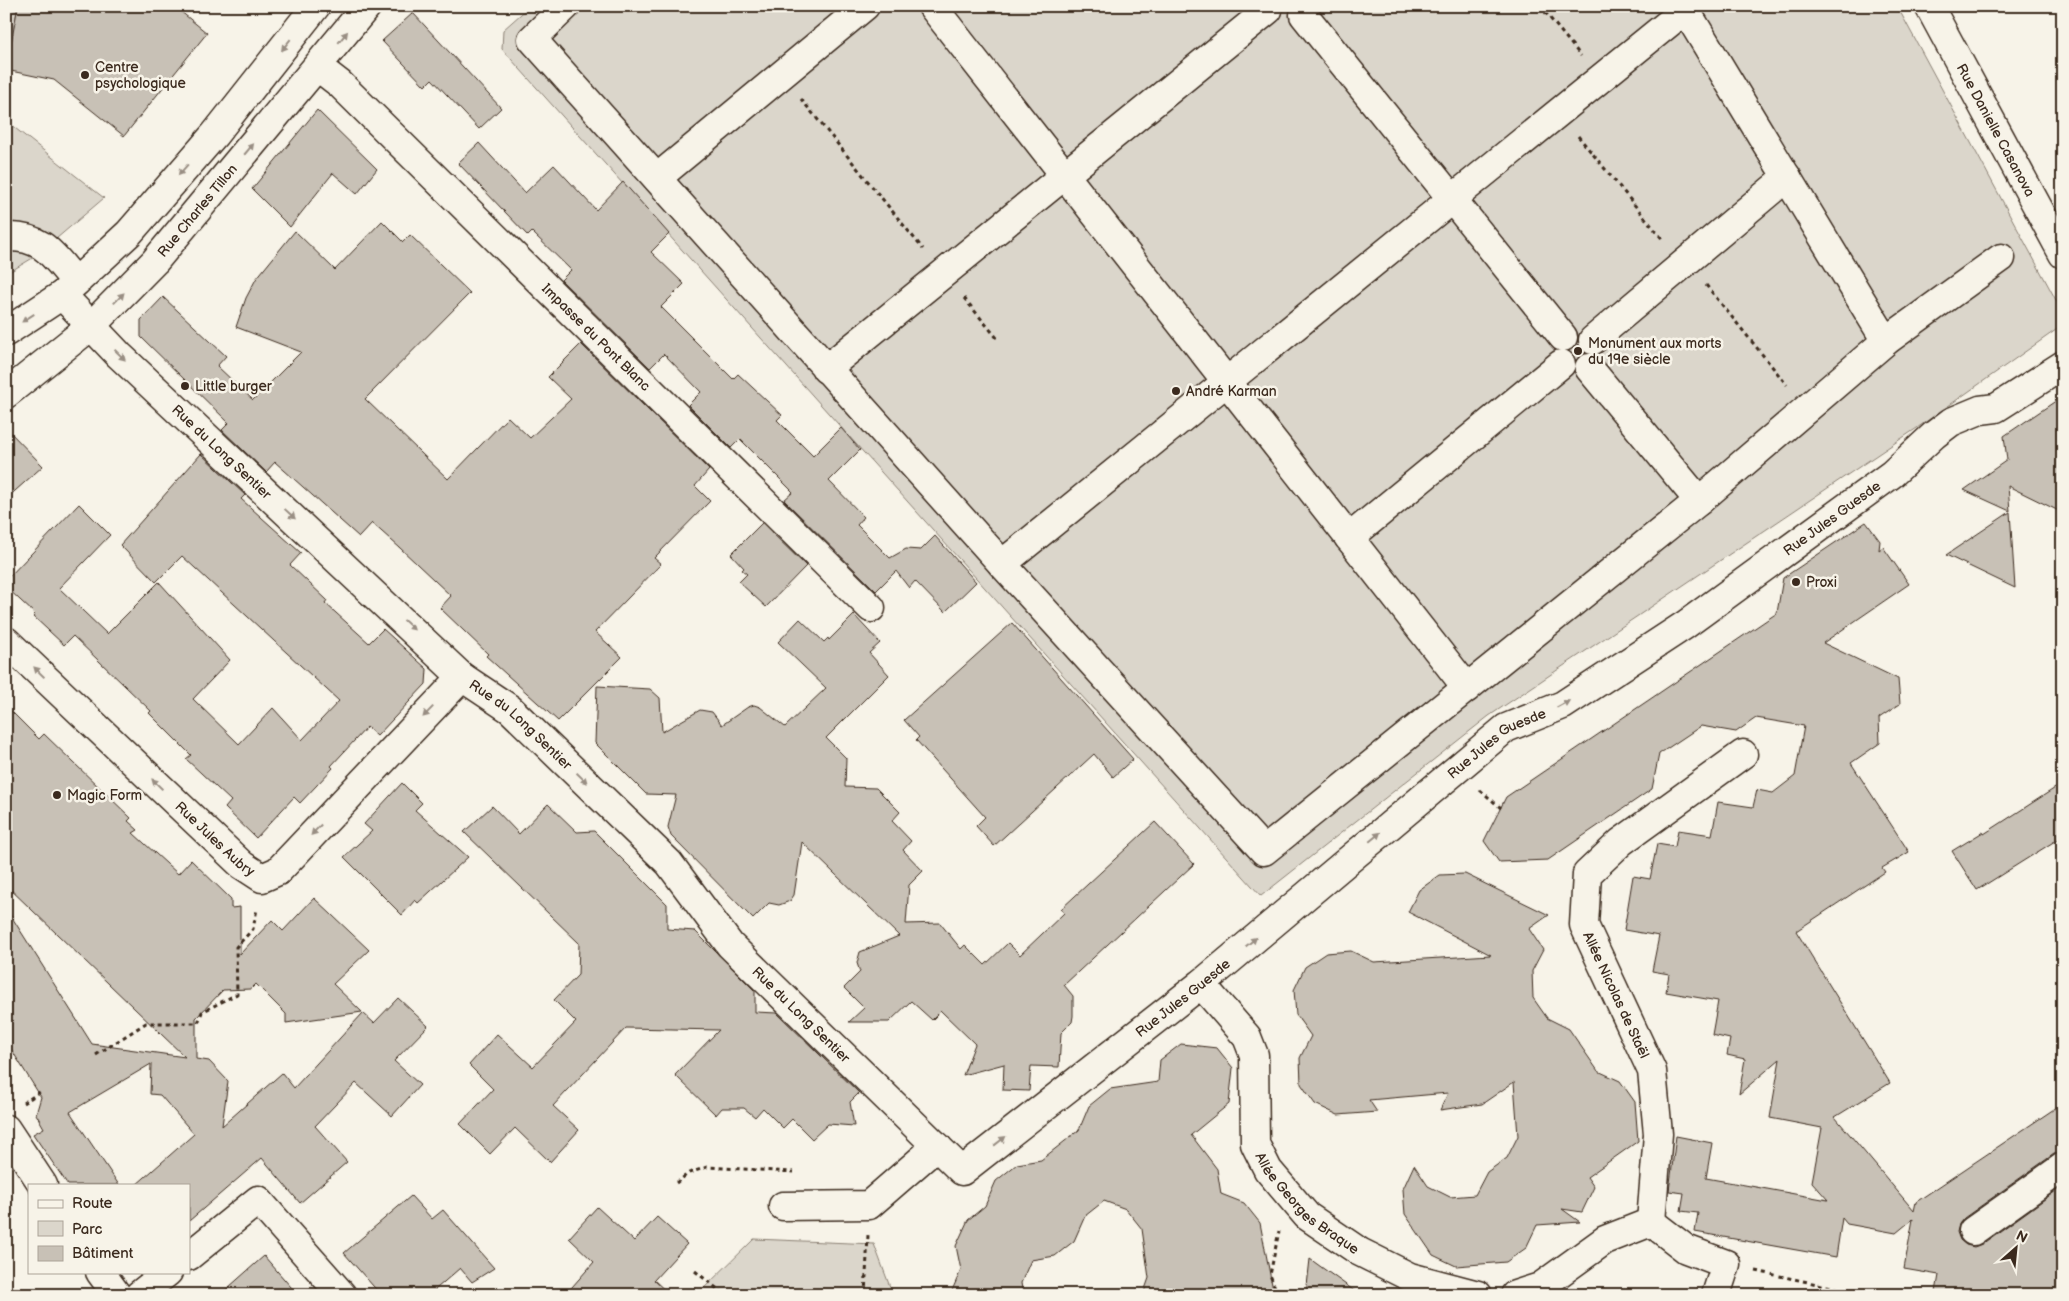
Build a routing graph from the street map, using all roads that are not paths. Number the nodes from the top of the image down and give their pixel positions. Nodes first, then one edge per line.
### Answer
1 (316, 6) edge
2 (367, 6) edge
3 (566, 6) edge
4 (865, 6) edge
5 (932, 6) edge
6 (1929, 6) edge
7 (1267, 8) edge
8 (1684, 8) edge
9 (1307, 11) edge
10 (318, 67) junction
11 (1064, 175) junction
12 (657, 178) junction
13 (1787, 178) junction
14 (1453, 198) junction
15 (6, 237) edge
16 (2063, 254) edge
17 (2001, 258) dead end
18 (69, 288) junction
19 (91, 326) junction
20 (6, 332) edge
21 (1564, 337) junction
22 (1593, 340) junction
23 (1886, 341) junction
24 (1561, 364) junction
25 (2063, 365) edge
26 (1589, 368) junction
27 (826, 369) junction
28 (1226, 382) junction
29 (6, 394) edge
30 (1699, 501) junction
31 (1349, 538) junction
32 (1002, 564) junction
33 (872, 608) dead end
34 (6, 641) edge
35 (462, 677) junction
36 (1467, 688) junction
37 (1743, 754) dead end
38 (1201, 984) junction
39 (6, 1129) edge
40 (937, 1146) junction
41 (2063, 1167) edge
42 (962, 1171) joint
43 (42, 1184) edge
44 (783, 1206) dead end
45 (1651, 1222) junction
46 (1973, 1231) dead end
47 (190, 1255) edge
48 (101, 1274) edge
49 (166, 1274) edge
50 (117, 1295) edge
51 (140, 1295) edge
52 (342, 1295) edge
53 (1478, 1295) edge
54 (1515, 1295) edge
55 (1716, 1295) edge

1 -> 18 street
10 -> 2 street, Rue Charles Tillon
3 - 12 street
4 - 12 street
5 - 11 street
6 - 16 street, Rue Danielle Casanova
7 - 9 street
7 - 11 street
8 - 13 street
8 - 14 street
9 - 14 street
19 -> 10 street, Rue Charles Tillon
10 - 33 street, Impasse du Pont Blanc
11 - 27 street
11 - 28 street
12 - 27 street
13 - 22 street
13 - 23 street
14 - 21 street
14 - 28 street
15 - 18 street, Rue du Long Sentier
17 - 23 street
18 - 19 street, Rue du Long Sentier
18 -> 20 street
19 - 29 street, Rue Charles Tillon
19 -> 35 street, Rue du Long Sentier
21 - 22 street
21 - 24 street
22 - 26 street
23 - 30 street
24 - 26 street
24 - 31 street
38 -> 25 street, Rue Jules Guesde
26 - 30 street
27 - 32 street
28 - 31 street
28 - 32 street
30 - 36 street
31 - 36 street
32 - 36 street
35 -> 34 street, Rue Jules Aubry
35 -> 40 street, Rue du Long Sentier
37 - 45 street, Allée Nicolas de Staël
42 -> 38 street, Rue Jules Guesde
38 - 53 street, Allée Georges Braque
39 - 43 street
40 - 42 street, Rue du Long Sentier
40 - 44 street
41 - 46 street
45 - 54 street
45 - 55 street
47 - 52 street
48 - 50 street
49 - 51 street

